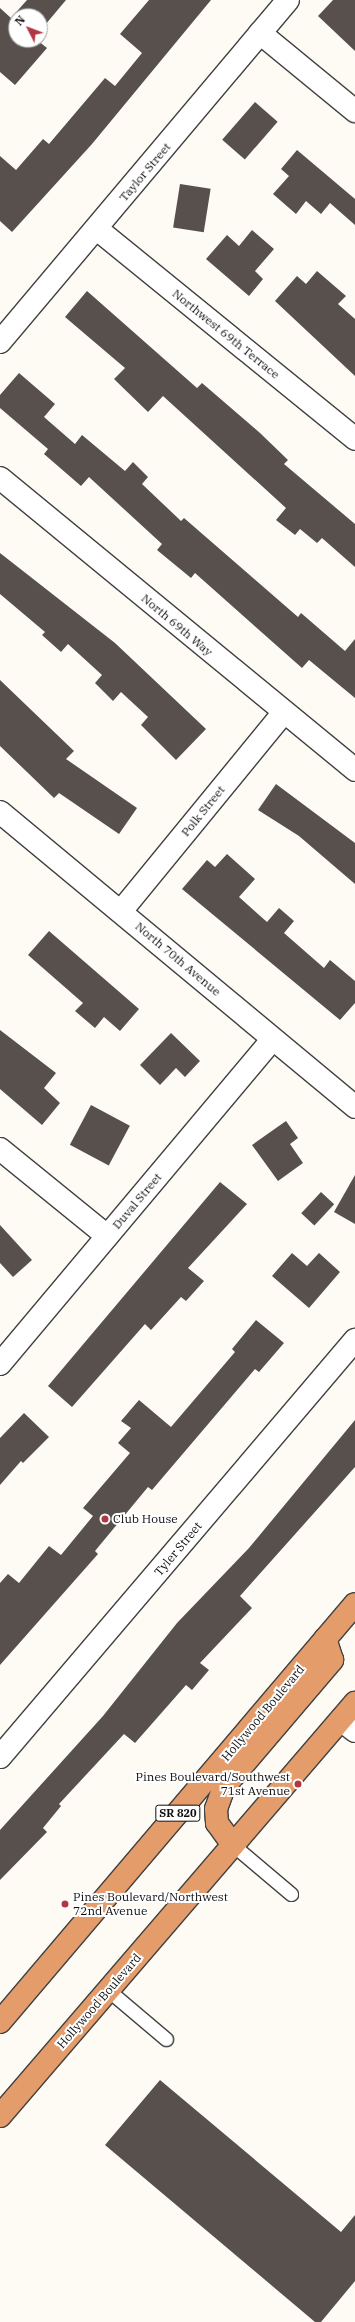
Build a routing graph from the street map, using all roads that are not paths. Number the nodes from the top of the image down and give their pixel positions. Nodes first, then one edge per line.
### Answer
1 (288, 0) edge
2 (260, 33) junction
3 (355, 111) edge
4 (97, 229) junction
5 (0, 342) edge
6 (355, 439) edge
7 (0, 478) edge
8 (283, 712) junction
9 (355, 770) edge
10 (0, 812) edge
11 (122, 910) junction
12 (273, 1039) junction
13 (355, 1107) edge
14 (0, 1149) edge
15 (107, 1236) junction
16 (355, 1340) edge
17 (0, 1364) edge
18 (355, 1604) edge
19 (325, 1639) junction
20 (355, 1703) edge
21 (348, 1726) edge
22 (0, 1757) edge
23 (233, 1845) junction
24 (291, 1894) dead end
25 (108, 1990) junction
26 (0, 2022) edge
27 (166, 2039) dead end
28 (0, 2116) edge

1 - 2 street, Taylor Street
2 - 3 street
2 - 4 street, Taylor Street
4 - 5 street, Taylor Street
4 - 6 street, Northwest 69th Terrace
7 - 8 street, North 69th Way
8 - 9 street, North 69th Way
8 - 11 street, Polk Street
10 - 11 street, North 70th Avenue
11 - 12 street, North 70th Avenue
12 - 13 street, North 70th Avenue
12 - 15 street, Duval Street
14 - 15 street
15 - 17 street, Duval Street
16 - 22 street, Tyler Street
18 - 19 highway, Hollywood Boulevard / SR 820
19 - 23 highway
19 - 26 highway, Hollywood Boulevard / SR 820
20 - 21 highway, Hollywood Boulevard
21 - 23 highway, Hollywood Boulevard
23 - 24 lane
23 - 25 highway, Hollywood Boulevard
25 - 27 lane
25 - 28 highway, Hollywood Boulevard

